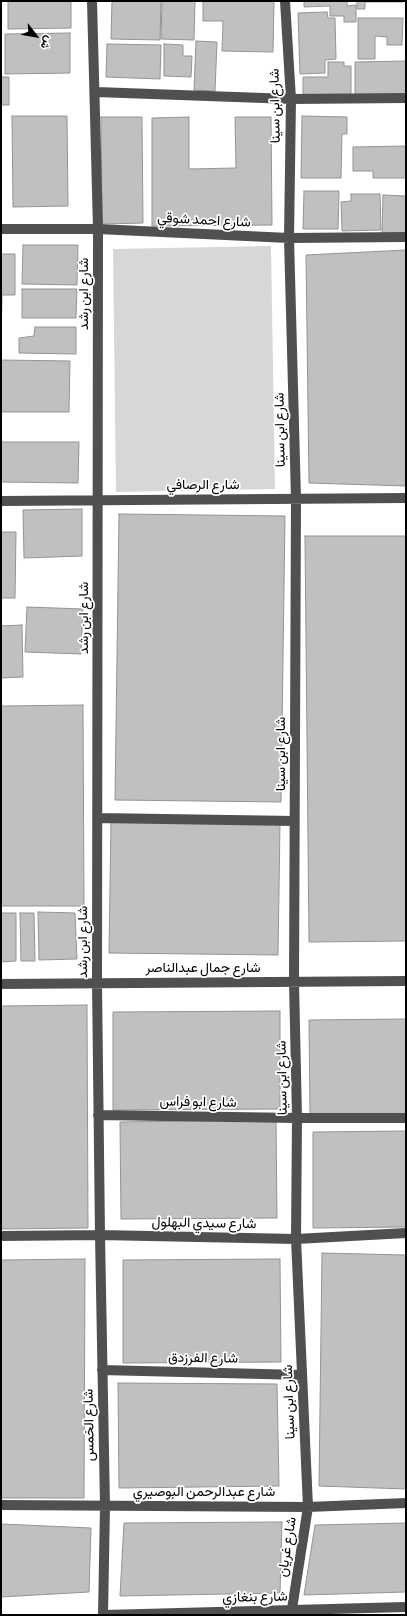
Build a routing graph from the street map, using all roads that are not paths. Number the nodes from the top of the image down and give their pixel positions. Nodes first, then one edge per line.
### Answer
1 (92, 1) edge
2 (285, 1) edge
3 (96, 92) junction
4 (406, 98) edge
5 (291, 99) junction
6 (1, 229) edge
7 (98, 229) junction
8 (406, 237) edge
9 (289, 238) junction
10 (406, 498) edge
11 (296, 499) junction
12 (99, 500) junction
13 (1, 501) edge
14 (98, 818) junction
15 (294, 821) junction
16 (406, 981) edge
17 (294, 982) junction
18 (97, 983) junction
19 (1, 984) edge
20 (98, 1115) junction
21 (296, 1118) junction
22 (406, 1118) edge
23 (406, 1233) edge
24 (100, 1235) junction
25 (1, 1236) edge
26 (296, 1239) junction
27 (102, 1370) junction
28 (302, 1375) junction
29 (406, 1503) edge
30 (1, 1505) edge
31 (105, 1506) junction
32 (308, 1507) junction
33 (406, 1607) edge
34 (291, 1613) edge
35 (103, 1615) edge

1 - 3 street, شارع ابن رشد
2 - 5 street, شارع ابن سينا
3 - 5 street
3 - 7 street, شارع ابن رشد
4 - 5 street
5 - 9 street, شارع ابن سينا
6 - 7 street, شارع احمد شوقي
7 - 9 street, شارع احمد شوقي
7 - 12 street, شارع ابن رشد
8 - 9 street, شارع احمد شوقي
9 - 11 street, شارع ابن سينا
10 - 11 street, شارع الرصافي
11 - 12 street, شارع الرصافي
11 - 15 street, شارع ابن سينا
12 - 13 street, شارع الرصافي
12 - 14 street, شارع ابن رشد
14 - 15 street
14 - 18 street, شارع ابن رشد
15 - 17 street, شارع ابن سينا
16 - 17 street, شارع جمال عبدالناصر
17 - 18 street, شارع جمال عبدالناصر
17 - 21 street, شارع ابن سينا
18 - 19 street, شارع جمال عبدالناصر
18 - 20 street, شارع ابن رشد
20 - 21 street, شارع ابو فراس
20 - 24 street, شارع ابن رشد
21 - 22 street, شارع ابو فراس
21 - 26 street, شارع ابن سينا
23 - 26 street, شارع سيدي البهلول
24 - 25 street, شارع سيدي البهلول
24 - 26 street, شارع سيدي البهلول
24 - 27 street, شارع الخمس
26 - 28 street, شارع ابن سينا
27 - 28 street, شارع الفرزدق
27 - 31 street, شارع الخمس
28 - 32 street, شارع ابن سينا
29 - 32 street, شارع عبدالرحمن البوصيري
30 - 31 street, شارع عبدالرحمن البوصيري
31 - 32 street, شارع عبدالرحمن البوصيري
31 - 35 street, شارع الخمس
32 - 34 street, شارع غريان
33 - 34 street, شارع بنغازي
34 - 35 street, شارع بنغازي

